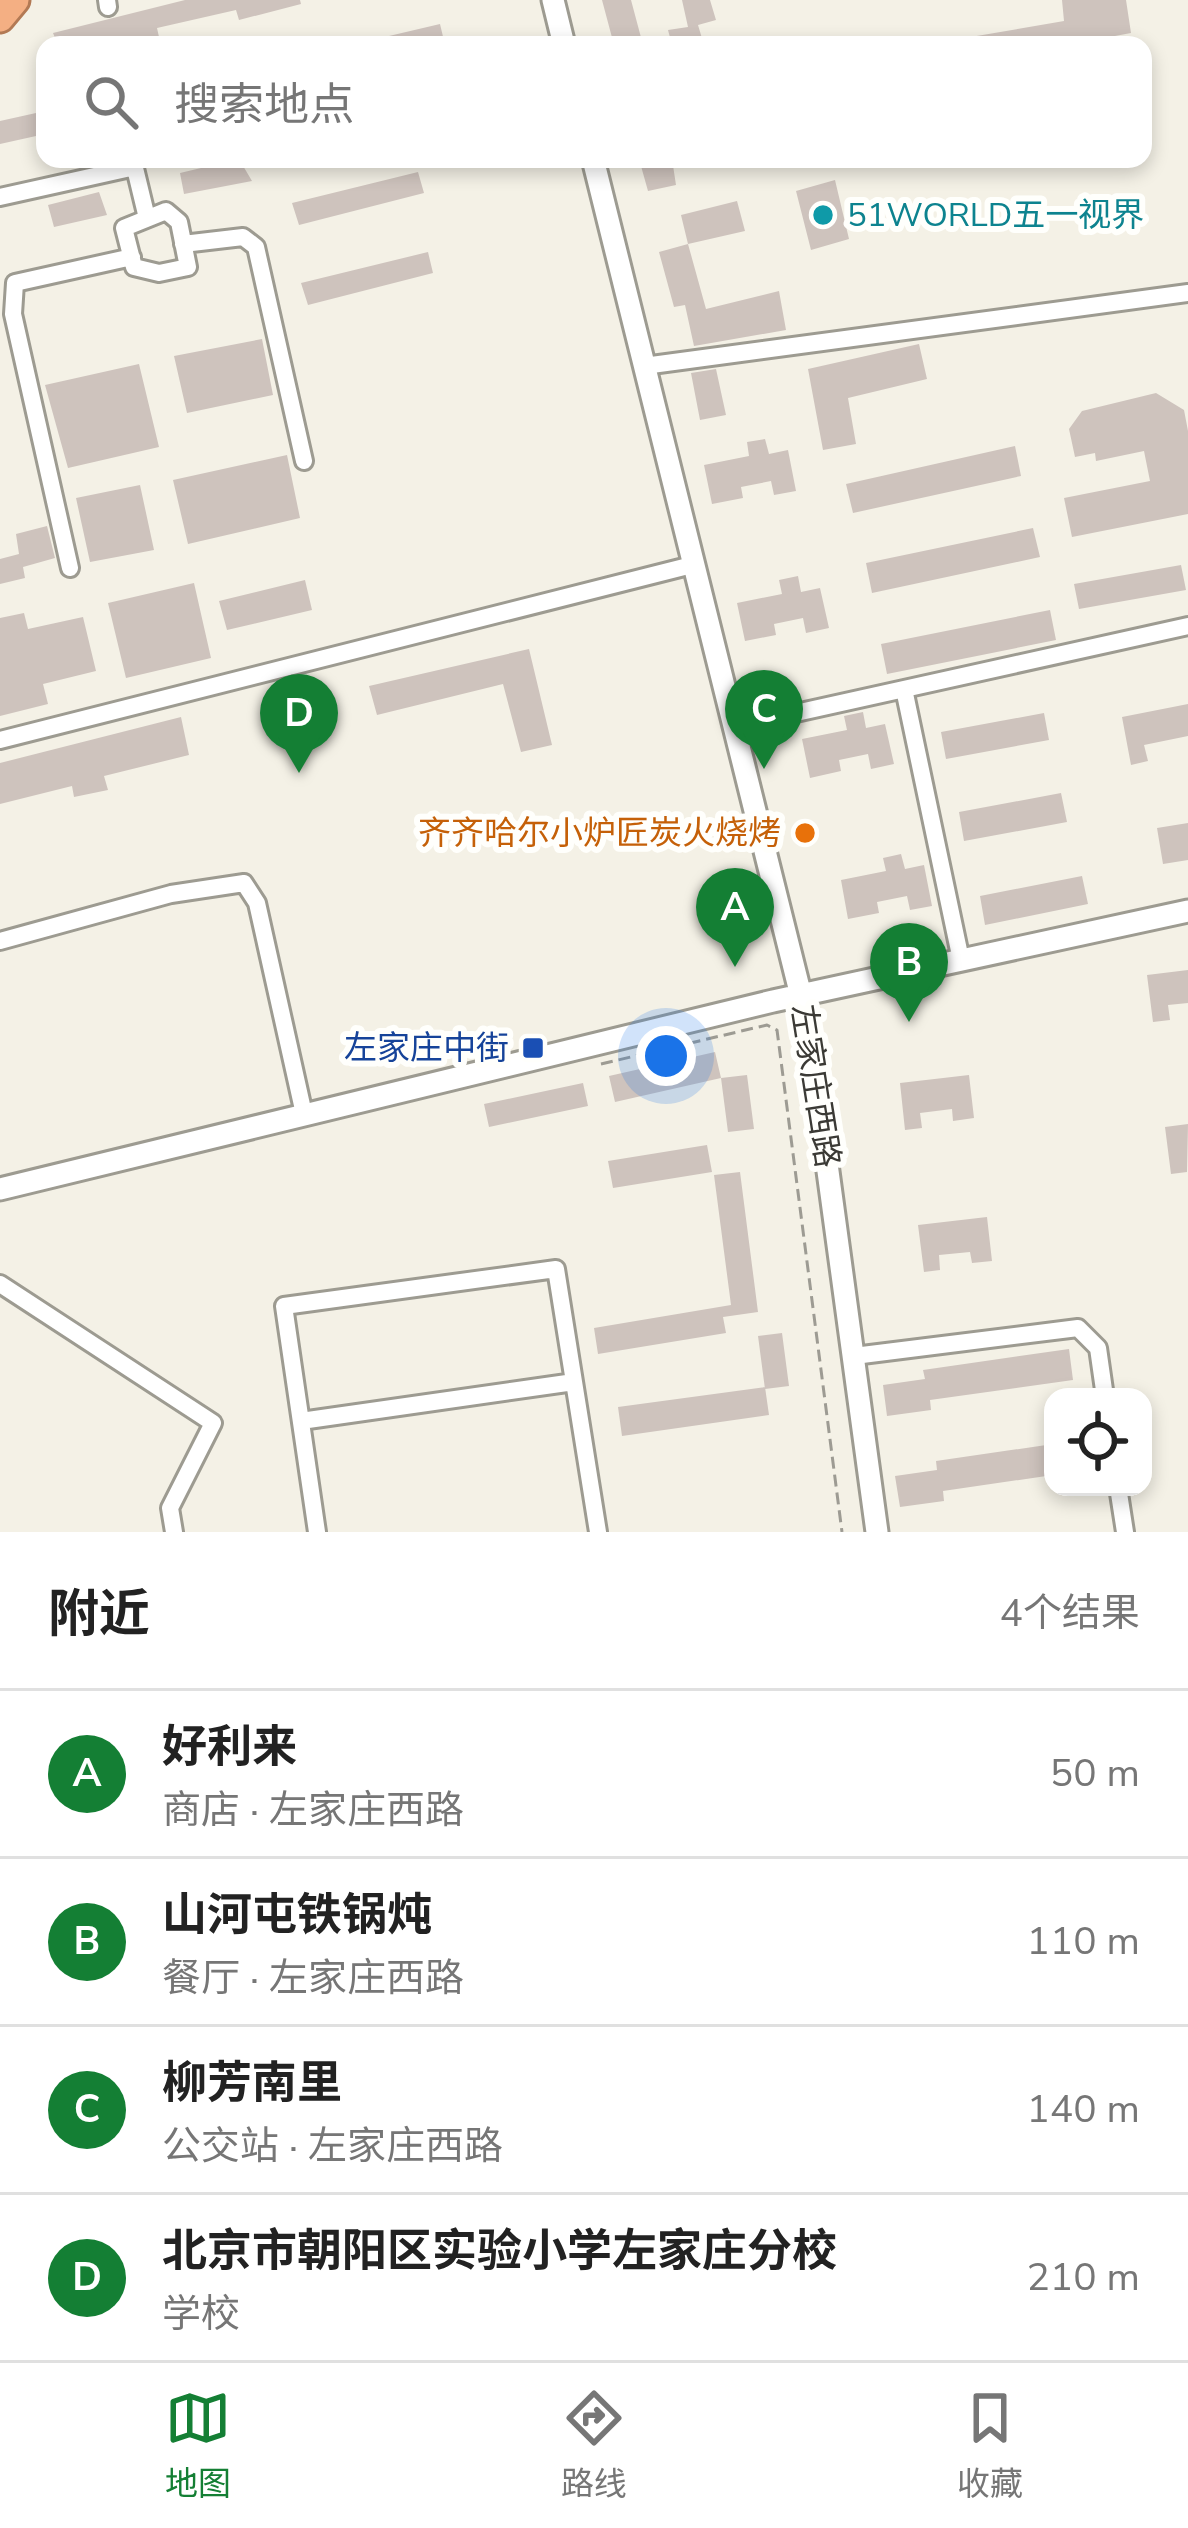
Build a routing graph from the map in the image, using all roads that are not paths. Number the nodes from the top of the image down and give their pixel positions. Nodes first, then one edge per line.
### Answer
1 (15, 0) edge
2 (553, 0) edge
3 (0, 18) edge
4 (562, 36) edge
5 (114, 168) edge
6 (135, 168) edge
7 (594, 168) edge
8 (0, 197) edge
9 (147, 218) junction
10 (183, 244) junction
11 (132, 257) junction
12 (1188, 293) edge
13 (644, 366) junction
14 (304, 461) dead end
15 (692, 565) junction
16 (70, 568) dead end
17 (1188, 626) edge
18 (904, 689) junction
19 (733, 727) junction
20 (0, 740) edge
21 (1188, 911) edge
22 (0, 941) edge
23 (961, 960) junction
24 (801, 995) junction
25 (304, 1114) junction
26 (0, 1190) edge
27 (0, 1283) edge
28 (854, 1356) junction
29 (574, 1382) junction
30 (1104, 1388) edge
31 (301, 1421) junction
32 (1119, 1496) edge
33 (174, 1532) edge
34 (317, 1532) edge
35 (598, 1532) edge
36 (877, 1532) edge
37 (1125, 1532) edge

1 - 3 highway
2 - 4 street
5 - 8 street
6 - 9 street
7 - 13 street, 左家庄西路
9 - 10 street
9 - 11 street
10 - 11 street
10 - 14 street
11 - 16 street
12 - 13 street
13 - 15 street, 左家庄西路
15 - 19 street, 左家庄西路
15 - 20 street
17 - 18 street
18 - 19 street
18 - 23 street
19 - 24 street, 左家庄西路
21 - 23 street
22 - 25 street
23 - 24 street
24 - 25 street
24 - 28 street, 左家庄西路
25 - 26 street
27 - 33 street
28 - 30 street
28 - 36 street, 左家庄西路
29 - 31 street
29 - 31 street
29 - 35 street
31 - 34 street
32 - 37 street

